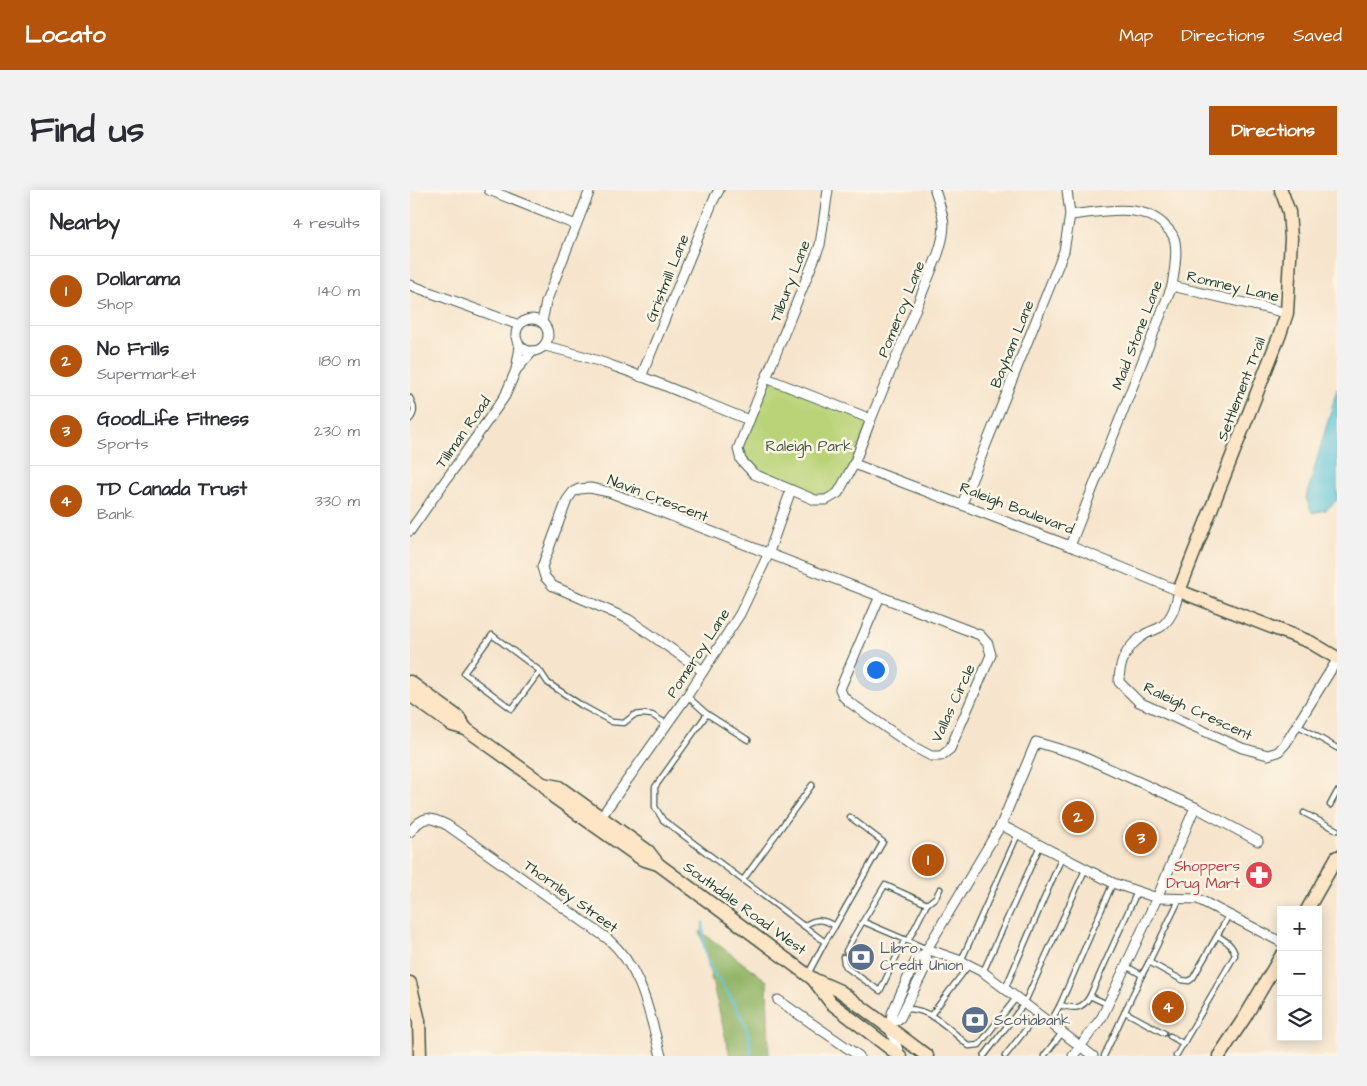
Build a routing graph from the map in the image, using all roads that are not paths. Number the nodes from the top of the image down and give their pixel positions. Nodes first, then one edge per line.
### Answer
1 (489, 190) edge
2 (590, 190) edge
3 (720, 190) edge
4 (828, 190) edge
5 (935, 190) edge
6 (1068, 190) edge
7 (1282, 190) edge
8 (1070, 215) junction
9 (576, 224) junction
10 (410, 285) edge
11 (1172, 286) junction
12 (546, 302) junction
13 (1287, 313) junction
14 (533, 318) junction
15 (542, 322) junction
16 (517, 330) junction
17 (547, 341) junction
18 (520, 347) junction
19 (532, 351) junction
20 (516, 370) junction
21 (641, 377) junction
22 (766, 378) junction
23 (410, 398) edge
24 (410, 419) edge
25 (871, 419) junction
26 (749, 420) junction
27 (854, 464) junction
28 (791, 490) junction
29 (962, 504) junction
30 (410, 531) edge
31 (1070, 546) junction
32 (768, 555) junction
33 (1179, 591) junction
34 (880, 596) junction
35 (1337, 659) edge
36 (540, 671) junction
37 (703, 671) junction
38 (410, 682) edge
39 (410, 695) edge
40 (687, 696) junction
41 (707, 714) junction
42 (667, 724) junction
43 (1297, 724) junction
44 (466, 729) junction
45 (748, 740) dead end
46 (1337, 748) edge
47 (543, 784) junction
48 (812, 785) dead end
49 (1337, 792) edge
50 (1330, 805) dead end
51 (1195, 807) junction
52 (1304, 813) dead end
53 (601, 817) junction
54 (850, 817) dead end
55 (1001, 825) junction
56 (1337, 830) edge
57 (410, 832) edge
58 (1018, 834) junction
59 (1258, 841) dead end
60 (1040, 845) junction
61 (1062, 857) junction
62 (1337, 857) edge
63 (658, 864) junction
64 (1085, 870) junction
65 (743, 880) junction
66 (1113, 883) junction
67 (940, 889) dead end
68 (1137, 892) junction
69 (1157, 898) junction
70 (1180, 898) junction
71 (927, 904) junction
72 (1309, 906) edge
73 (1229, 915) junction
74 (864, 922) junction
75 (804, 926) junction
76 (835, 926) junction
77 (1218, 936) junction
78 (907, 940) junction
79 (1277, 940) edge
80 (825, 942) junction
81 (846, 951) dead end
82 (926, 951) junction
83 (843, 957) dead end
84 (1149, 962) junction
85 (965, 963) junction
86 (1277, 963) edge
87 (1125, 966) junction
88 (983, 972) junction
89 (1142, 975) junction
90 (810, 976) junction
91 (410, 983) edge
92 (1005, 989) junction
93 (1090, 996) junction
94 (1016, 998) junction
95 (778, 1000) dead end
96 (1024, 1004) junction
97 (1108, 1004) junction
98 (1060, 1005) junction
99 (904, 1009) junction
100 (1125, 1012) junction
101 (1038, 1014) junction
102 (931, 1015) junction
103 (1245, 1017) junction
104 (1050, 1023) junction
105 (891, 1026) junction
106 (1062, 1033) junction
107 (1164, 1033) dead end
108 (1170, 1036) dead end
109 (1184, 1044) junction
110 (1080, 1046) junction
111 (420, 1056) edge
112 (661, 1056) edge
113 (859, 1056) edge
114 (900, 1056) edge
115 (927, 1056) edge
116 (984, 1056) edge
117 (1005, 1056) edge
118 (1044, 1056) edge
119 (1073, 1056) edge
120 (1093, 1056) edge
121 (1104, 1056) edge
122 (1176, 1056) edge
123 (1219, 1056) edge
124 (1228, 1056) edge

1 - 9 street
2 - 9 street
3 - 21 street, Gristmill Lane
4 - 22 street, Tilbury Lane
5 - 25 street, Pomeroy Lane
6 - 8 street, Bayham Lane
7 - 13 main road, Settlement Trail
8 - 11 street, Maid Stone Lane
8 - 29 street, Bayham Lane
9 - 12 street
10 - 16 street
11 - 13 street, Romney Lane
11 - 31 street, Maid Stone Lane
12 - 14 street
12 - 15 street
13 - 33 main road, Settlement Trail
14 - 15 street
14 - 16 street
15 - 17 street
16 - 18 street
17 - 19 street
17 - 21 street
18 - 19 street
18 - 20 street, Tillman Road
19 - 20 street, Tillman Road
20 - 30 street, Tillman Road
21 - 26 street
22 - 25 street
22 - 26 street
23 - 24 lane
25 - 27 street, Pomeroy Lane
26 - 28 street
27 - 28 street
27 - 29 street, Raleigh Boulevard
28 - 32 street, Pomeroy Lane
29 - 31 street, Raleigh Boulevard
31 - 33 street, Raleigh Boulevard
32 - 34 street, Vallas Circle
32 - 37 street, Pomeroy Lane
32 - 37 street, Navin Crescent
33 - 35 main road, Raleigh Boulevard
33 - 43 street, Raleigh Crescent
34 - 34 street, Vallas Circle
35 - 43 street, Raleigh Crescent
36 - 36 lane
36 - 42 lane
37 - 40 street, Pomeroy Lane
38 - 44 main road, Southdale Road West
39 - 44 main road, Southdale Road West
40 - 41 lane
40 - 42 street, Pomeroy Lane
41 - 45 lane
41 - 65 lane
42 - 53 street, Pomeroy Lane
43 - 46 lane
44 - 47 main road, Southdale Road West
47 - 53 main road, Southdale Road West
47 - 63 main road, Southdale Road West
48 - 65 lane
49 - 50 lane
51 - 55 street
51 - 59 street
51 - 69 street
52 - 56 lane
53 - 63 main road, Southdale Road West
54 - 76 lane
55 - 58 street
55 - 82 street
57 - 112 street, Thornley Street
58 - 60 street
58 - 85 lane
60 - 61 street
60 - 88 lane
61 - 64 street
61 - 92 lane
62 - 72 main road
63 - 90 main road, Southdale Road West
64 - 66 street
64 - 96 lane
65 - 75 lane
66 - 68 street
66 - 98 lane
67 - 71 lane
68 - 69 street
68 - 93 lane
69 - 70 street
69 - 87 street
70 - 73 street
70 - 84 lane
71 - 74 lane
71 - 78 lane
73 - 77 lane
73 - 79 street
74 - 78 lane
74 - 81 lane
75 - 76 lane
75 - 80 lane
76 - 80 lane
77 - 84 lane
77 - 109 lane
78 - 82 lane
78 - 83 lane
80 - 90 lane
82 - 85 street
82 - 99 street
82 - 105 street
84 - 89 lane
85 - 88 street
85 - 102 lane
86 - 103 main road
87 - 89 lane
87 - 97 street
88 - 92 street
89 - 100 lane
90 - 105 main road, Southdale Road West
90 - 114 main road, Southdale Road West
91 - 111 main road
92 - 94 street
93 - 97 lane
93 - 98 lane
94 - 96 street
94 - 102 lane
95 - 113 street
96 - 101 street
96 - 116 lane
97 - 110 street
98 - 104 lane
99 - 102 lane
99 - 105 street
100 - 107 lane
100 - 121 lane
101 - 104 street
101 - 117 lane
103 - 123 main road
103 - 124 main road
104 - 106 street
105 - 114 street
105 - 115 main road, Southdale Road West
106 - 110 street
106 - 118 lane
108 - 109 lane
109 - 122 lane
110 - 119 street
110 - 120 street

